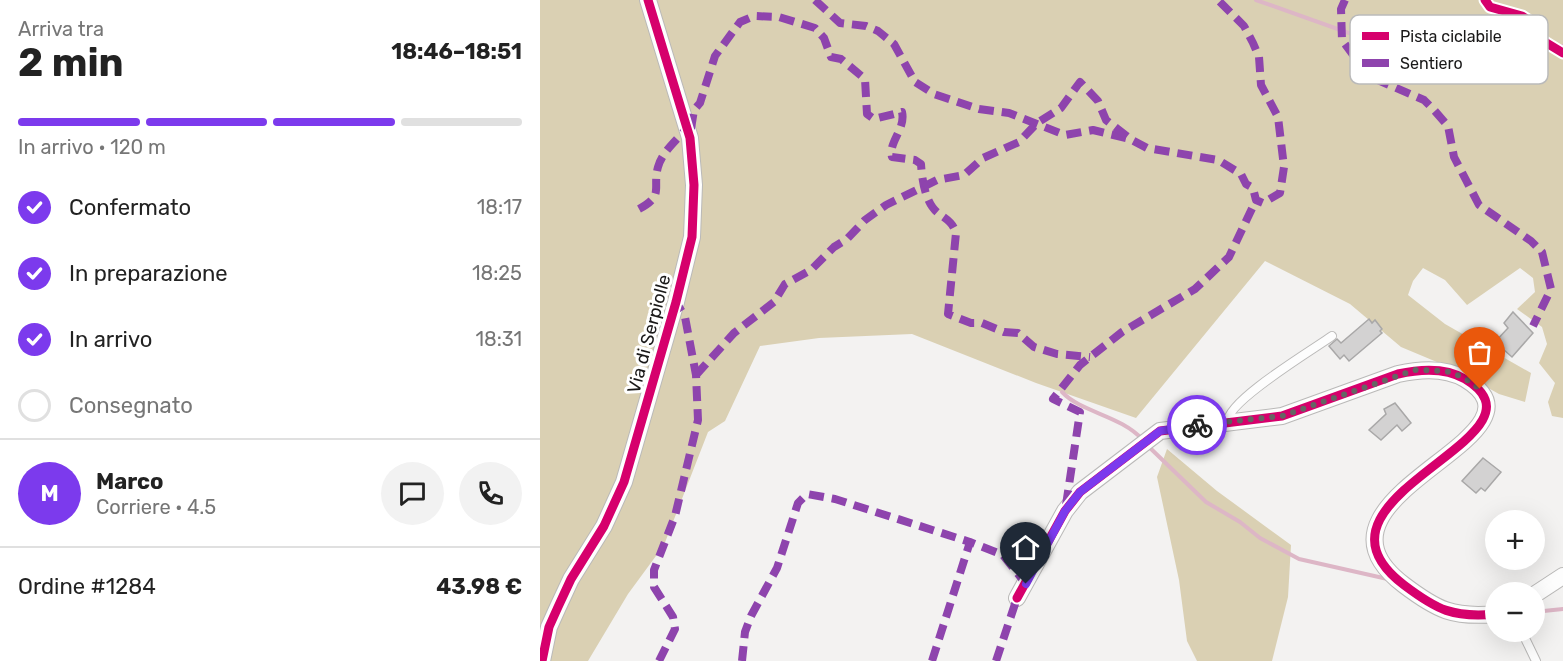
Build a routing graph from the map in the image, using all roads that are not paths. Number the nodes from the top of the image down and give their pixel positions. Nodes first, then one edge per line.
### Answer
1 (648, 0) edge
2 (1332, 336) dead end
3 (1228, 422) junction
4 (1563, 576) edge
5 (1545, 588) edge
6 (1017, 598) dead end
7 (1485, 614) edge
8 (1527, 642) edge
9 (542, 661) edge
10 (1536, 661) edge

1 - 9 street, Via di Serpiolle
2 - 3 lane
3 - 6 street
3 - 7 street
4 - 5 street
8 - 10 lane

